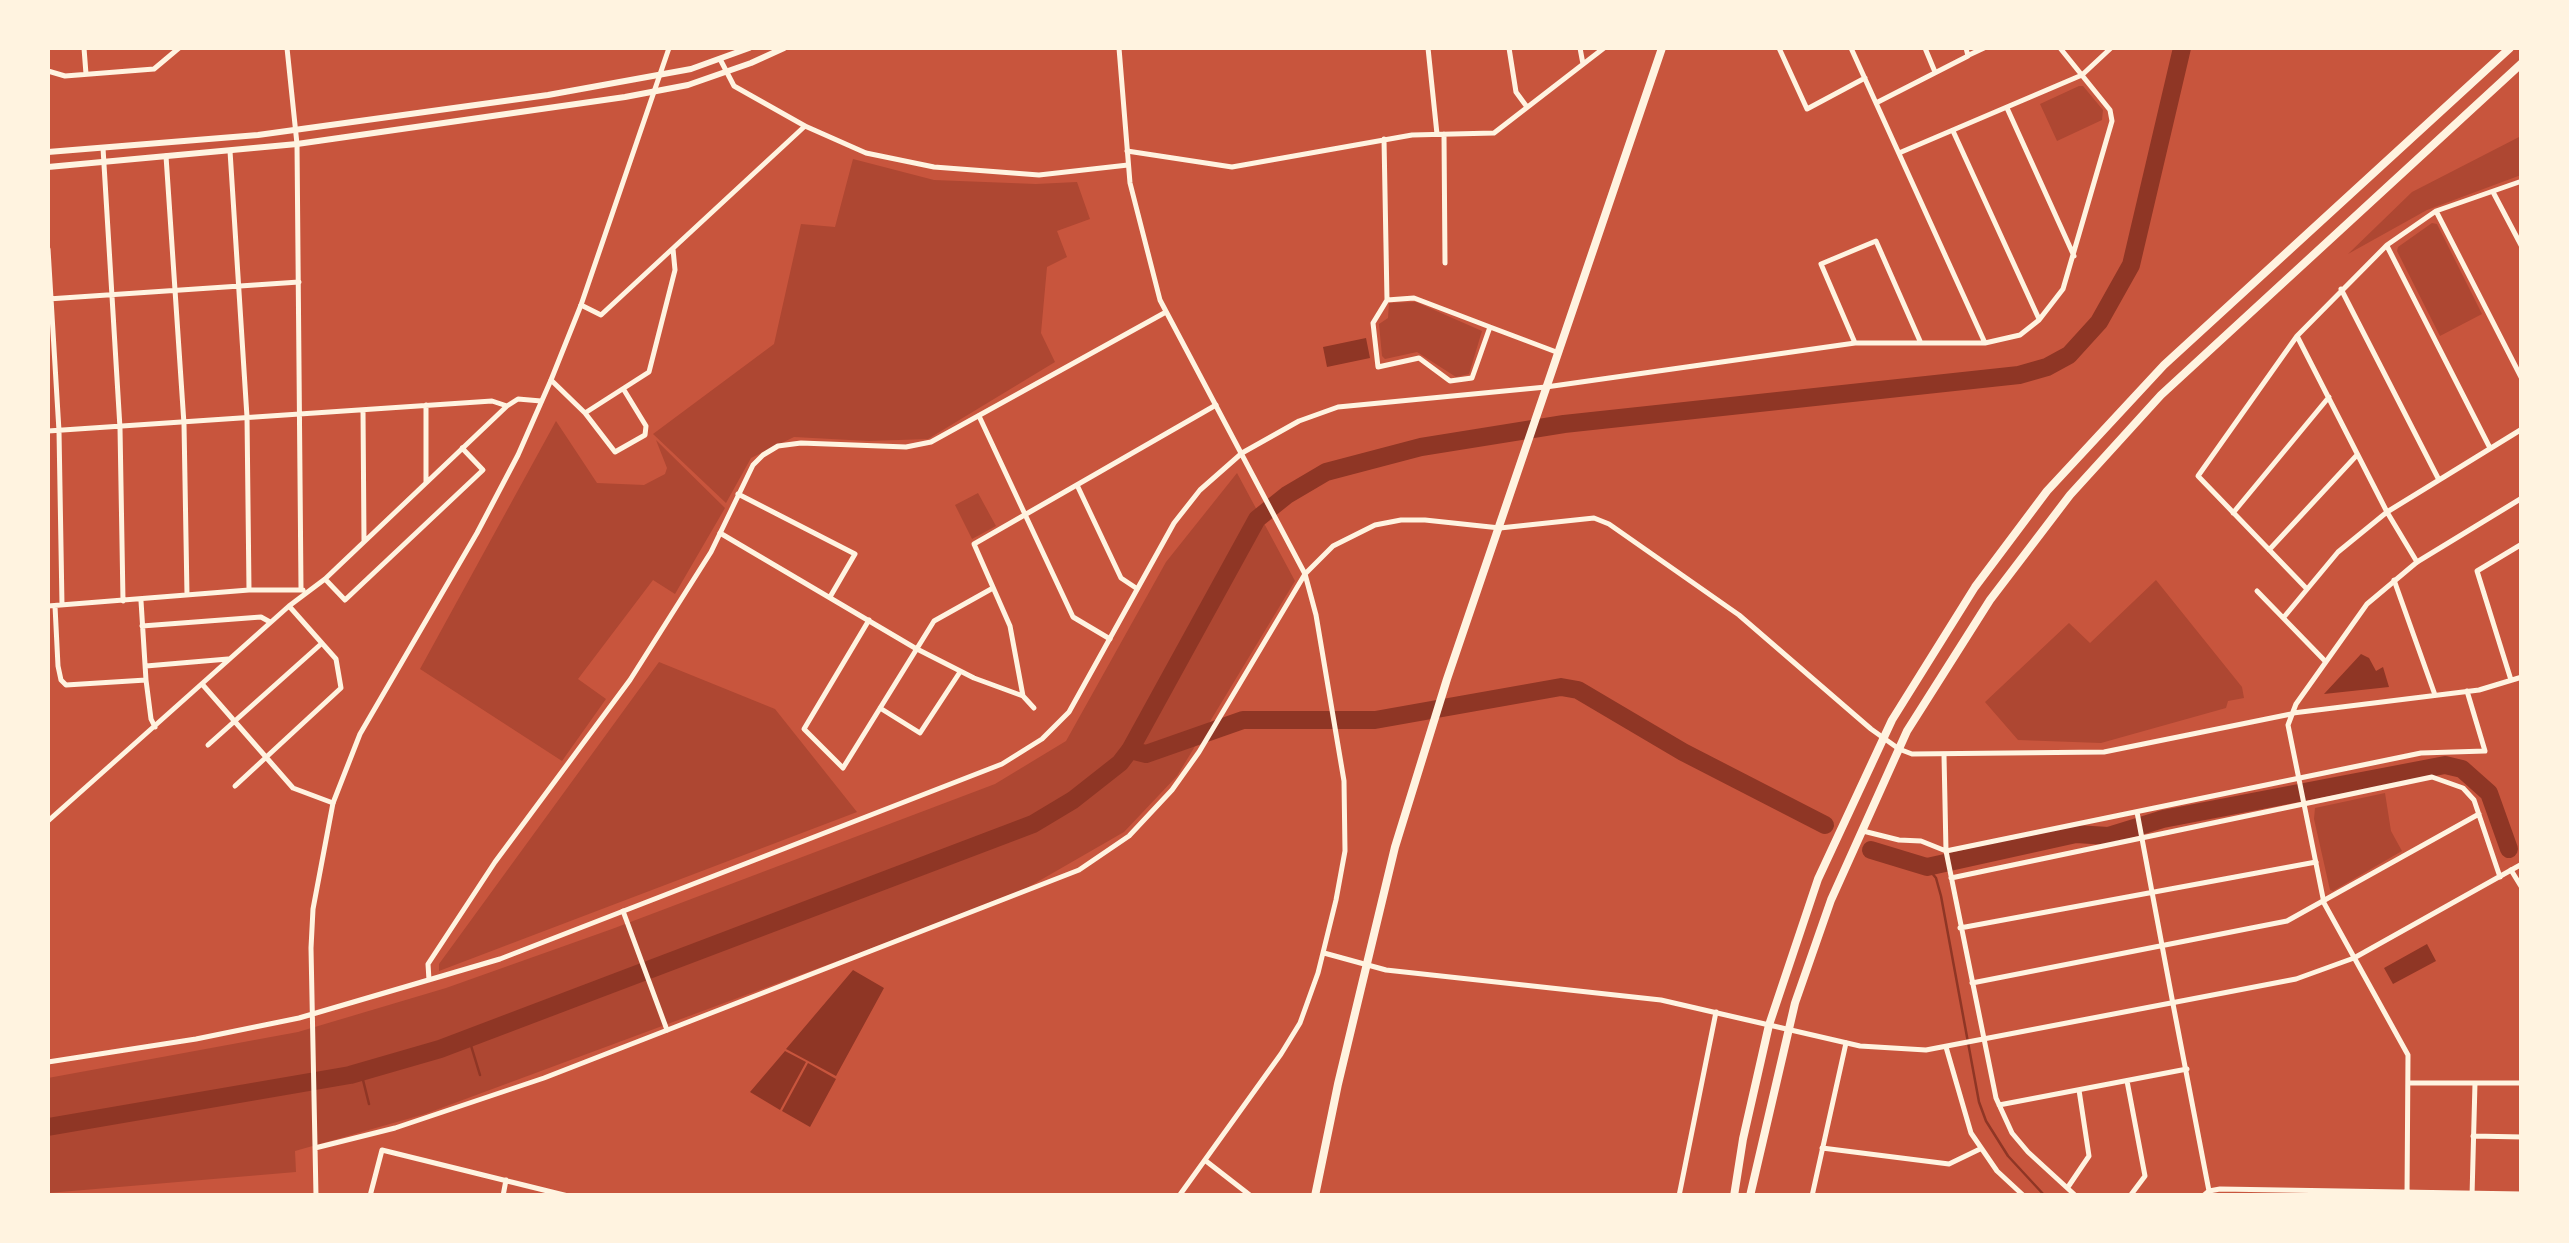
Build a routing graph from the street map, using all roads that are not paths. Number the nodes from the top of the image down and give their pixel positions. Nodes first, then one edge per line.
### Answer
1 (84, 48) edge
2 (178, 48) edge
3 (287, 48) edge
4 (668, 48) edge
5 (749, 48) edge
6 (784, 48) edge
7 (1119, 48) edge
8 (1428, 48) edge
9 (1509, 48) edge
10 (1580, 48) edge
11 (1604, 48) edge
12 (1662, 48) edge
13 (1779, 48) edge
14 (1851, 48) edge
15 (1925, 48) edge
16 (1966, 48) edge
17 (1984, 48) edge
18 (2060, 48) edge
19 (2110, 48) edge
20 (2510, 48) edge
21 (1968, 56) junction
22 (720, 59) junction
23 (2522, 63) edge
24 (1583, 64) junction
25 (48, 71) edge
26 (727, 72) junction
27 (86, 74) junction
28 (1936, 74) junction
29 (2082, 75) junction
30 (661, 76) junction
31 (1865, 78) junction
32 (655, 92) junction
33 (1876, 103) junction
34 (1527, 107) junction
35 (2006, 108) junction
36 (351, 123) junction
37 (806, 126) junction
38 (295, 130) junction
39 (1953, 131) junction
40 (1441, 134) junction
41 (353, 136) junction
42 (1384, 139) junction
43 (298, 144) junction
44 (102, 148) junction
45 (1126, 150) junction
46 (230, 151) junction
47 (48, 152) edge
48 (1899, 153) junction
49 (166, 156) junction
50 (104, 162) junction
51 (1128, 165) junction
52 (48, 167) edge
53 (2522, 181) edge
54 (2493, 191) junction
55 (2436, 211) junction
56 (2386, 245) junction
57 (2522, 247) edge
58 (48, 249) edge
59 (673, 249) junction
60 (2074, 257) junction
61 (1445, 263) dead end
62 (299, 282) junction
63 (238, 286) junction
64 (2342, 288) junction
65 (175, 290) junction
66 (114, 294) junction
67 (50, 299) edge
68 (1387, 300) junction
69 (581, 306) junction
70 (1166, 312) junction
71 (2039, 320) junction
72 (1490, 327) junction
73 (2297, 336) junction
74 (1920, 341) junction
75 (1855, 343) junction
76 (1985, 343) junction
77 (1559, 353) junction
78 (2522, 379) edge
79 (551, 380) junction
80 (1546, 387) junction
81 (624, 390) junction
82 (2328, 398) junction
83 (541, 401) junction
84 (1216, 404) junction
85 (426, 405) junction
86 (506, 406) junction
87 (363, 410) junction
88 (585, 412) junction
89 (300, 414) junction
90 (979, 416) junction
91 (248, 417) junction
92 (184, 424) junction
93 (120, 428) junction
94 (2522, 428) edge
95 (59, 430) junction
96 (48, 431) edge
97 (462, 448) junction
98 (2490, 448) junction
99 (1242, 453) junction
100 (2358, 454) junction
101 (2439, 480) junction
102 (426, 482) junction
103 (1077, 485) junction
104 (738, 494) junction
105 (2522, 498) edge
106 (2387, 512) junction
107 (2233, 513) junction
108 (1025, 514) junction
109 (1500, 528) junction
110 (720, 534) junction
111 (364, 540) junction
112 (2522, 544) edge
113 (2269, 550) junction
114 (2418, 562) junction
115 (1304, 574) junction
116 (325, 579) junction
117 (2394, 579) junction
118 (994, 588) junction
119 (1136, 588) junction
120 (2306, 588) junction
121 (249, 590) junction
122 (303, 590) junction
123 (2258, 591) dead end
124 (187, 595) junction
125 (830, 597) junction
126 (122, 600) junction
127 (141, 600) junction
128 (55, 606) edge
129 (289, 606) junction
130 (2284, 617) junction
131 (869, 620) junction
132 (270, 622) junction
133 (142, 626) junction
134 (1110, 638) junction
135 (322, 643) junction
136 (915, 648) junction
137 (230, 659) junction
138 (2325, 661) junction
139 (58, 666) junction
140 (146, 666) junction
141 (48, 667) edge
142 (960, 672) junction
143 (2522, 676) edge
144 (146, 680) junction
145 (2511, 680) junction
146 (202, 684) junction
147 (2467, 691) junction
148 (2435, 695) junction
149 (1023, 696) junction
150 (880, 708) junction
151 (1034, 708) dead end
152 (2291, 714) junction
153 (235, 721) junction
154 (155, 726) junction
155 (1883, 738) junction
156 (208, 745) dead end
157 (1899, 749) junction
158 (1944, 754) junction
159 (267, 757) junction
160 (2299, 780) junction
161 (235, 786) dead end
162 (2304, 801) junction
163 (333, 803) junction
164 (2479, 814) junction
165 (2137, 815) junction
166 (48, 821) edge
167 (1860, 830) junction
168 (2141, 836) junction
169 (1946, 854) junction
170 (2316, 862) junction
171 (2522, 864) edge
172 (2512, 870) junction
173 (2500, 876) junction
174 (1951, 878) junction
175 (2522, 888) edge
176 (2150, 892) junction
177 (2324, 903) junction
178 (623, 909) junction
179 (1960, 928) junction
180 (2162, 948) junction
181 (1324, 953) junction
182 (2354, 958) junction
183 (1366, 964) junction
184 (429, 980) junction
185 (1972, 983) junction
186 (2173, 1004) junction
187 (1716, 1011) junction
188 (310, 1014) junction
189 (1769, 1025) junction
190 (667, 1030) junction
191 (1788, 1030) junction
192 (1985, 1040) junction
193 (1846, 1043) junction
194 (1946, 1047) junction
195 (48, 1062) edge
196 (2186, 1069) junction
197 (2126, 1081) junction
198 (2410, 1082) junction
199 (2475, 1083) junction
200 (2522, 1083) edge
201 (2079, 1090) junction
202 (1998, 1105) junction
203 (2473, 1136) junction
204 (2522, 1136) edge
205 (315, 1148) junction
206 (1822, 1148) junction
207 (1980, 1149) junction
208 (1206, 1160) junction
209 (506, 1180) junction
210 (2068, 1188) junction
211 (2206, 1193) edge
212 (2344, 1194) edge
213 (2407, 1194) edge
214 (2472, 1194) edge
215 (2522, 1194) edge
216 (316, 1196) edge
217 (370, 1196) edge
218 (502, 1196) edge
219 (568, 1196) edge
220 (1179, 1196) edge
221 (1251, 1196) edge
222 (1316, 1196) edge
223 (1680, 1196) edge
224 (1734, 1196) edge
225 (1750, 1196) edge
226 (1812, 1196) edge
227 (2024, 1196) edge
228 (2076, 1196) edge
229 (2130, 1196) edge

1 - 27 street
2 - 27 street
3 - 38 street
4 - 30 street
5 - 22 main road
6 - 26 main road
7 - 45 street
8 - 40 street
9 - 34 street
10 - 24 street
11 - 24 street
12 - 77 main road
13 - 31 street
14 - 31 street
15 - 28 street
16 - 21 street
17 - 21 street
18 - 29 street
19 - 29 street
20 - 155 main road
21 - 28 street
22 - 26 street
22 - 30 main road
23 - 157 main road
24 - 34 street
25 - 27 street
26 - 32 main road
26 - 37 street
28 - 33 street
29 - 35 street
29 - 60 street
30 - 32 street
30 - 36 main road
31 - 33 street
32 - 41 main road
32 - 69 street
33 - 48 street
34 - 40 street
35 - 39 street
35 - 60 street
36 - 38 main road
36 - 41 main road
37 - 51 street
37 - 59 street
38 - 43 street
38 - 44 main road
39 - 48 street
39 - 71 street
40 - 42 street
40 - 61 street
41 - 43 main road
42 - 45 street
42 - 68 street
43 - 46 main road
43 - 62 street
44 - 47 main road
44 - 50 street
45 - 51 street
46 - 49 main road
46 - 63 street
48 - 76 street
49 - 50 main road
49 - 65 street
50 - 52 main road
50 - 66 street
51 - 70 street
53 - 54 street
54 - 55 street
54 - 57 street
55 - 56 street
55 - 78 street
56 - 64 street
56 - 98 street
58 - 67 street
59 - 69 street
59 - 81 street
60 - 71 street
62 - 63 street
62 - 89 street
63 - 65 street
63 - 91 street
64 - 73 street
64 - 101 street
65 - 66 street
65 - 92 street
66 - 67 street
66 - 93 street
67 - 95 street
68 - 72 street
68 - 72 street
69 - 79 street
70 - 84 street
70 - 90 street
71 - 76 street
72 - 77 street
73 - 82 street
73 - 107 street
74 - 75 street
74 - 75 street
74 - 76 street
75 - 80 street
77 - 80 main road
79 - 83 street
79 - 88 street
80 - 99 street
80 - 109 main road
81 - 88 street
81 - 88 street
82 - 100 street
82 - 107 street
83 - 86 street
83 - 163 street
84 - 99 street
84 - 103 street
85 - 86 street
85 - 87 street
85 - 102 street
86 - 97 street
87 - 89 street
87 - 111 street
89 - 91 street
89 - 122 street
90 - 104 street
90 - 108 street
91 - 92 street
91 - 121 street
92 - 93 street
92 - 124 street
93 - 95 street
93 - 126 street
94 - 98 street
95 - 96 street
95 - 128 street
97 - 102 street
97 - 116 street
98 - 101 street
99 - 115 street
99 - 119 street
100 - 106 street
100 - 113 street
101 - 106 street
102 - 111 street
103 - 108 street
103 - 119 street
104 - 110 street
104 - 125 street
105 - 114 street
106 - 114 street
106 - 120 street
107 - 113 street
108 - 118 street
108 - 134 street
109 - 115 street
109 - 155 street
109 - 183 main road
110 - 125 street
110 - 184 street
111 - 116 street
112 - 145 street
113 - 120 street
114 - 117 street
115 - 181 street
115 - 190 street
116 - 122 street
117 - 138 street
117 - 148 street
118 - 136 street
118 - 149 street
119 - 134 street
120 - 130 street
121 - 122 street
121 - 124 street
122 - 129 street
123 - 130 street
124 - 127 street
125 - 131 street
126 - 127 street
126 - 128 street
127 - 133 street
128 - 139 street
129 - 132 street
129 - 135 street
130 - 138 street
131 - 136 street
131 - 150 street
132 - 133 street
132 - 137 street
133 - 140 street
134 - 178 street
135 - 153 street
135 - 159 street
136 - 142 street
136 - 150 street
137 - 140 street
137 - 146 street
138 - 152 street
139 - 141 street
139 - 144 street
140 - 144 street
142 - 149 street
142 - 150 street
143 - 145 street
144 - 154 street
145 - 147 street
146 - 153 street
146 - 154 street
147 - 148 street
147 - 160 street
148 - 152 street
149 - 151 street
152 - 158 street
152 - 160 street
153 - 156 street
153 - 159 street
154 - 166 street
155 - 157 street
155 - 189 main road
157 - 158 street
157 - 167 main road
158 - 169 street
159 - 161 street
159 - 163 street
160 - 162 street
160 - 165 street
162 - 164 street
162 - 168 street
162 - 170 street
163 - 188 street
164 - 173 street
164 - 177 street
165 - 168 street
165 - 169 street
167 - 169 street
167 - 191 main road
168 - 174 street
168 - 176 street
169 - 174 street
170 - 176 street
170 - 177 street
171 - 172 street
172 - 173 street
172 - 175 street
173 - 182 street
174 - 179 street
176 - 179 street
176 - 180 street
177 - 180 street
177 - 182 street
178 - 184 street
178 - 190 street
179 - 185 street
180 - 185 street
180 - 186 street
181 - 183 street
181 - 208 street
182 - 186 street
182 - 198 street
183 - 187 street
183 - 222 main road
184 - 188 street
185 - 192 street
186 - 192 street
186 - 196 street
187 - 189 street
187 - 223 street
188 - 195 street
188 - 205 street
189 - 191 street
189 - 224 main road
190 - 205 street
191 - 193 street
191 - 225 main road
192 - 194 street
192 - 202 street
193 - 194 street
193 - 206 street
194 - 207 street
196 - 197 street
196 - 211 street
197 - 201 street
197 - 229 street
198 - 199 street
198 - 213 street
199 - 200 street
199 - 203 street
201 - 202 street
201 - 210 street
202 - 210 street
203 - 204 street
203 - 214 street
205 - 216 street
206 - 207 street
206 - 226 street
207 - 227 street
208 - 220 street
208 - 221 street
209 - 217 street
209 - 218 street
209 - 219 street
210 - 228 street
211 - 212 street
212 - 213 street
213 - 214 street
214 - 215 street

